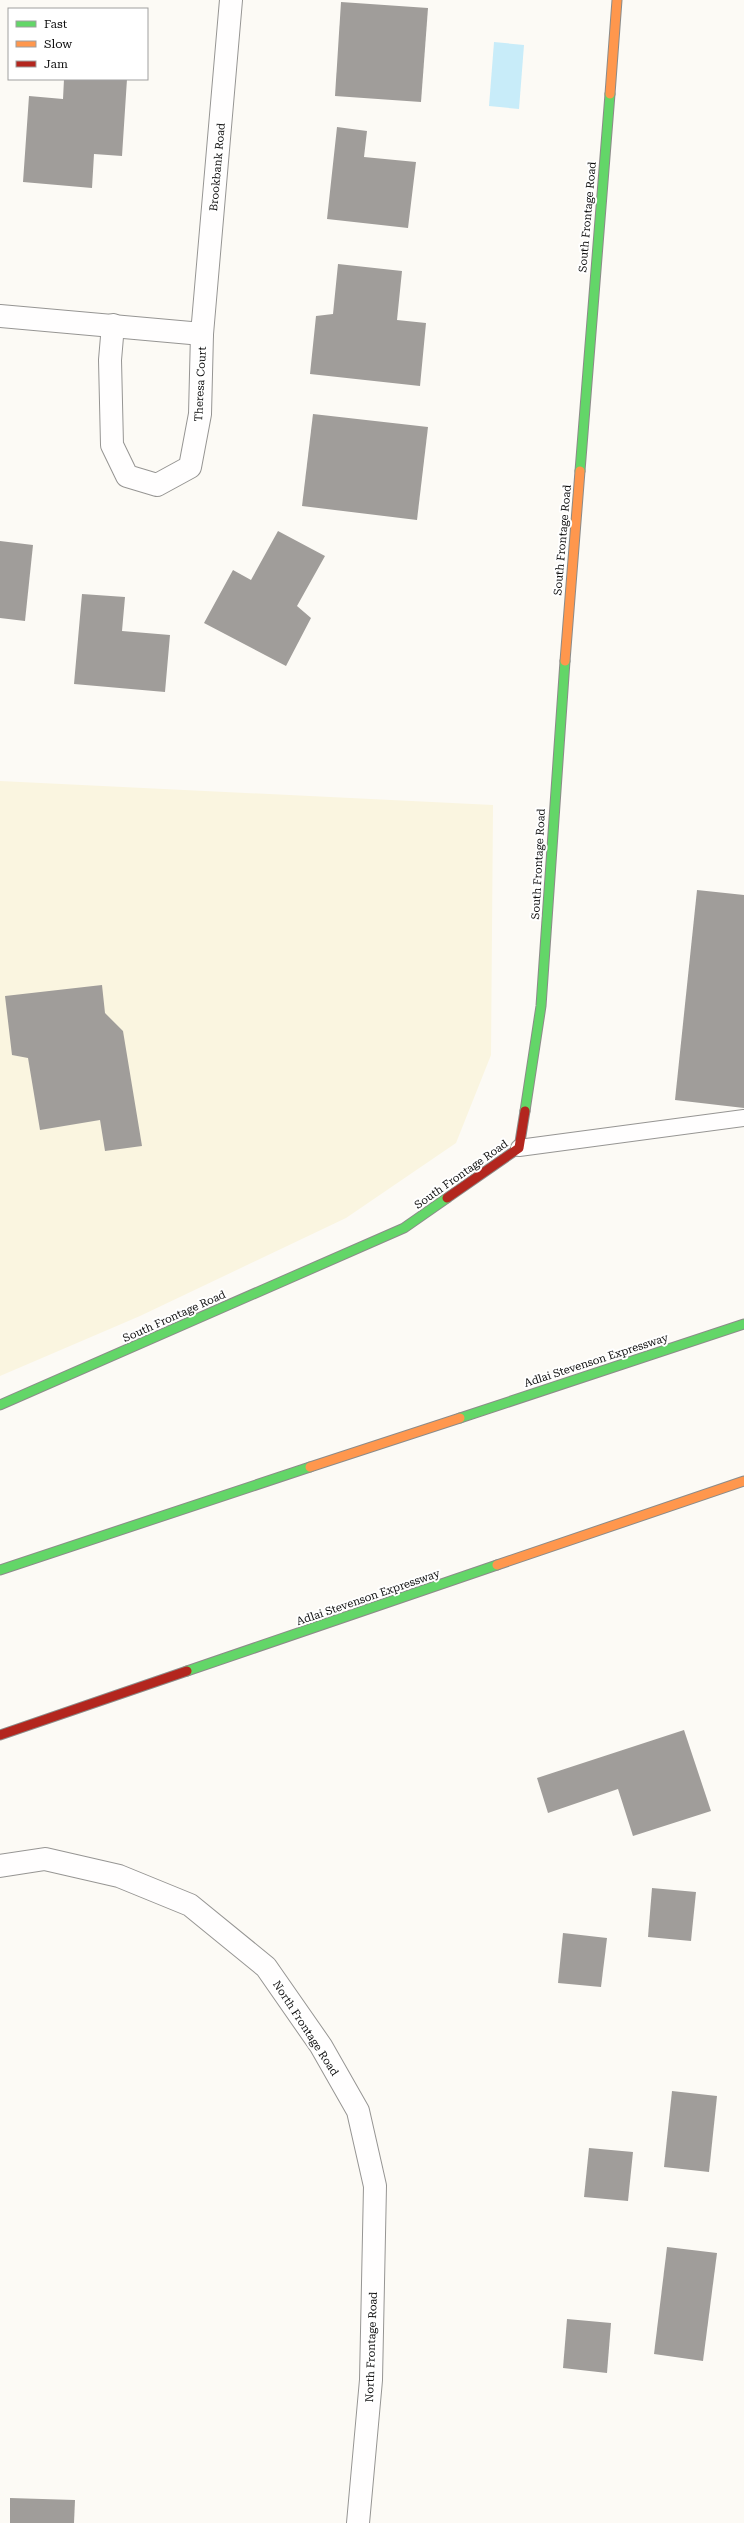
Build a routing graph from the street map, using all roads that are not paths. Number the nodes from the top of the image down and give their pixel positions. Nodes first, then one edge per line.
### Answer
1 (231, 0) edge
2 (617, 0) edge
3 (0, 316) edge
4 (113, 325) junction
5 (202, 334) junction
6 (744, 1118) edge
7 (519, 1148) junction
8 (744, 1324) edge
9 (0, 1405) edge
10 (744, 1481) edge
11 (0, 1570) edge
12 (0, 1735) edge
13 (0, 1866) edge
14 (358, 2523) edge

1 - 5 street, Brookbank Road
2 - 7 main road, South Frontage Road
3 - 4 street, Theresa Court
4 - 5 street, Theresa Court
4 - 5 street, Theresa Court
6 - 7 lane
7 - 9 main road, South Frontage Road
8 - 11 main road, Adlai Stevenson Expressway
10 - 12 main road, Adlai Stevenson Expressway
13 - 14 street, North Frontage Road

